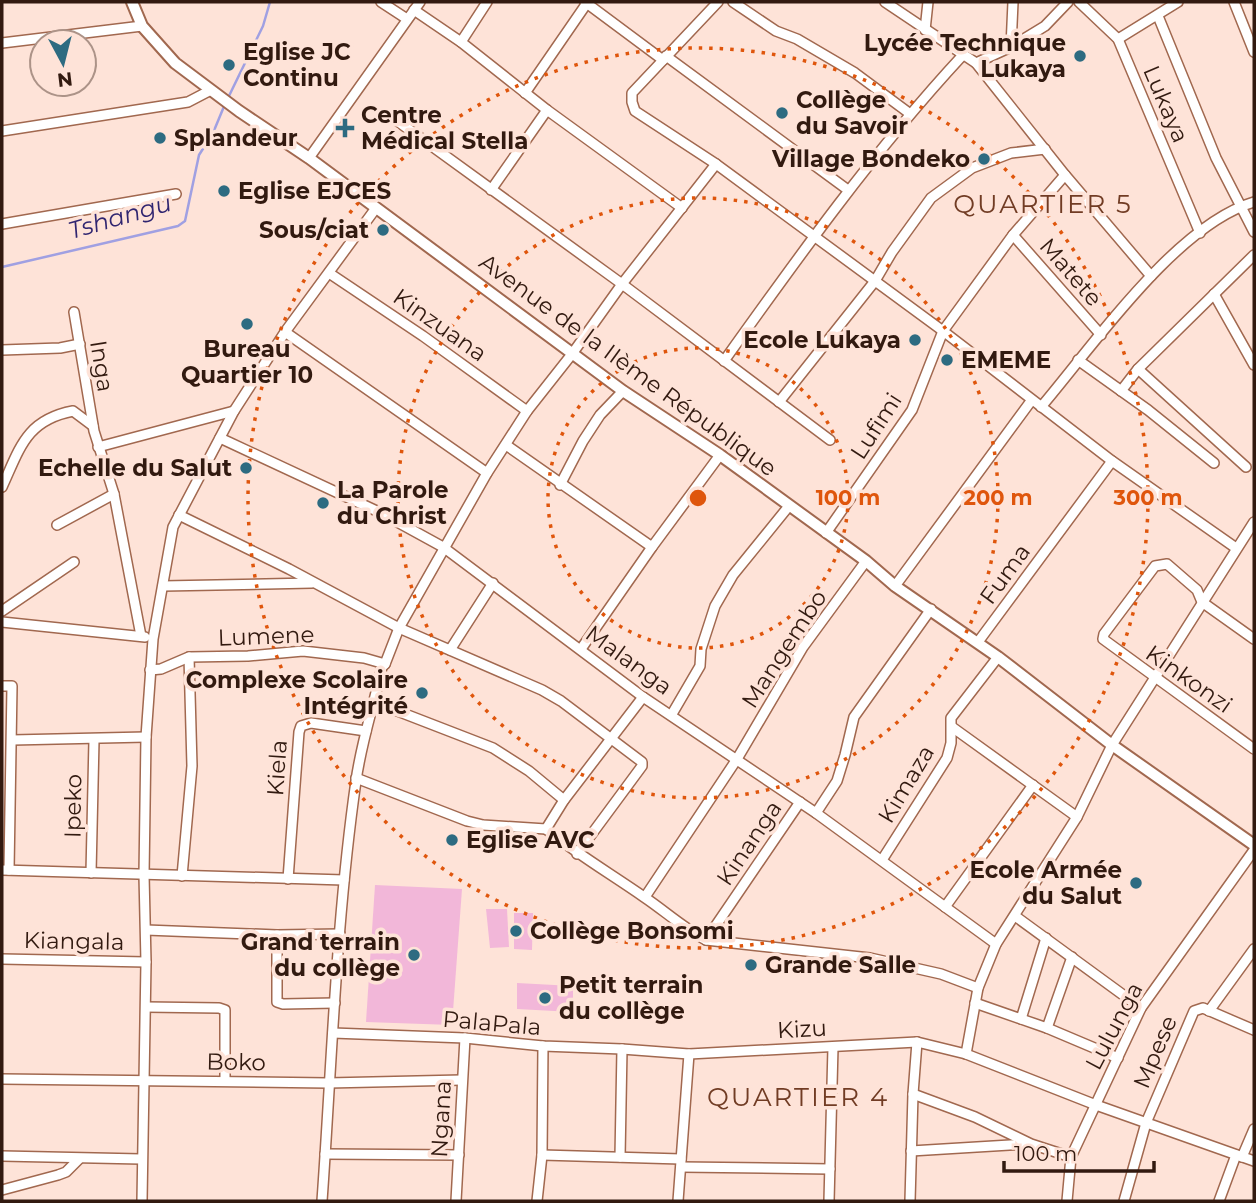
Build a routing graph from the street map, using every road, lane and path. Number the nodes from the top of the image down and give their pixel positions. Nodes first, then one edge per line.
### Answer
1 (132, 2) edge
2 (381, 2) edge
3 (487, 2) edge
4 (718, 2) edge
5 (733, 2) edge
6 (885, 2) edge
7 (928, 2) edge
8 (1013, 2) edge
9 (1068, 2) edge
10 (1079, 2) edge
11 (1178, 2) edge
12 (1234, 2) edge
13 (586, 3) edge
14 (417, 6) edge
15 (1158, 16) junction
16 (407, 19) junction
17 (142, 26) junction
18 (925, 30) junction
19 (1118, 39) junction
20 (461, 42) junction
21 (2, 43) edge
22 (1011, 47) junction
23 (1254, 52) edge
24 (962, 56) junction
25 (664, 58) junction
26 (976, 63) junction
27 (211, 90) junction
28 (526, 93) junction
29 (547, 110) junction
30 (909, 113) junction
31 (389, 115) dead end
32 (2, 131) edge
33 (1045, 149) junction
34 (309, 158) junction
35 (716, 164) junction
36 (1065, 174) junction
37 (491, 190) junction
38 (849, 190) junction
39 (176, 194) dead end
40 (1254, 202) edge
41 (1241, 206) junction
42 (376, 208) junction
43 (682, 208) junction
44 (2, 224) edge
45 (1254, 232) edge
46 (1200, 233) junction
47 (1013, 235) junction
48 (813, 236) junction
49 (1254, 255) edge
50 (329, 273) junction
51 (1151, 276) junction
52 (875, 282) junction
53 (622, 284) junction
54 (1214, 294) junction
55 (74, 312) dead end
56 (943, 331) junction
57 (285, 332) junction
58 (1101, 335) junction
59 (79, 344) junction
60 (2, 350) edge
61 (572, 354) junction
62 (1078, 360) junction
63 (724, 361) junction
64 (1254, 365) edge
65 (1138, 369) junction
66 (623, 391) junction
67 (1121, 391) junction
68 (1031, 401) junction
69 (779, 402) junction
70 (1041, 407) junction
71 (234, 411) junction
72 (527, 411) junction
73 (93, 426) junction
74 (220, 438) junction
75 (830, 440) dead end
76 (506, 445) junction
77 (98, 446) junction
78 (720, 455) junction
79 (1112, 461) junction
80 (1214, 463) dead end
81 (1247, 467) dead end
82 (487, 473) junction
83 (2, 485) edge
84 (560, 485) junction
85 (114, 494) junction
86 (789, 506) junction
87 (179, 515) junction
88 (57, 525) dead end
89 (1252, 530) edge
90 (826, 533) junction
91 (443, 547) junction
92 (652, 547) junction
93 (1236, 548) junction
94 (866, 561) junction
95 (74, 562) dead end
96 (314, 582) junction
97 (494, 583) junction
98 (163, 586) junction
99 (895, 586) junction
100 (1202, 602) junction
101 (931, 610) junction
102 (2, 611) edge
103 (2, 622) edge
104 (399, 628) junction
105 (141, 636) junction
106 (153, 639) junction
107 (1254, 639) edge
108 (978, 642) junction
109 (581, 649) junction
110 (450, 650) junction
111 (189, 657) junction
112 (998, 657) junction
113 (385, 664) junction
114 (150, 670) junction
115 (1154, 678) junction
116 (2, 686) edge
117 (643, 697) junction
118 (374, 702) junction
119 (672, 714) junction
120 (952, 727) junction
121 (366, 731) junction
122 (146, 737) junction
123 (611, 739) junction
124 (12, 740) junction
125 (94, 740) junction
126 (1112, 745) junction
127 (1254, 748) edge
128 (737, 759) junction
129 (356, 778) junction
130 (1033, 785) junction
131 (564, 800) junction
132 (800, 802) junction
133 (816, 813) junction
134 (1077, 817) junction
135 (546, 828) junction
136 (1254, 848) edge
137 (577, 854) junction
138 (882, 860) junction
139 (5, 870) edge
140 (91, 873) junction
141 (144, 874) junction
142 (182, 876) junction
143 (288, 879) junction
144 (344, 880) junction
145 (645, 897) junction
146 (945, 907) junction
147 (1015, 916) junction
148 (146, 930) junction
149 (277, 934) junction
150 (340, 934) junction
151 (1046, 938) junction
152 (706, 940) junction
153 (996, 944) junction
154 (1254, 949) edge
155 (1072, 957) junction
156 (2, 959) edge
157 (146, 962) junction
158 (978, 988) junction
159 (335, 1003) junction
160 (975, 1003) junction
161 (146, 1007) junction
162 (1141, 1008) junction
163 (1209, 1011) junction
164 (1021, 1019) junction
165 (1048, 1028) junction
166 (1254, 1030) edge
167 (333, 1034) junction
168 (465, 1038) junction
169 (917, 1042) junction
170 (543, 1046) junction
171 (833, 1047) junction
172 (622, 1049) junction
173 (966, 1054) junction
174 (689, 1055) junction
175 (1118, 1058) junction
176 (2, 1079) edge
177 (462, 1080) junction
178 (144, 1081) junction
179 (225, 1081) junction
180 (328, 1083) junction
181 (913, 1094) junction
182 (1096, 1105) junction
183 (1146, 1123) junction
184 (1254, 1129) edge
185 (1031, 1144) junction
186 (911, 1151) junction
187 (325, 1154) junction
188 (459, 1155) junction
189 (542, 1155) junction
190 (2, 1156) edge
191 (1239, 1156) junction
192 (620, 1157) junction
193 (1071, 1157) junction
194 (79, 1159) junction
195 (141, 1159) junction
196 (1254, 1161) edge
197 (681, 1163) junction
198 (830, 1168) junction
199 (2, 1190) edge
200 (142, 1201) edge
201 (322, 1201) edge
202 (456, 1201) edge
203 (537, 1201) edge
204 (678, 1201) edge
205 (829, 1201) edge
206 (909, 1201) edge
207 (1067, 1201) edge
208 (1124, 1201) edge
209 (1219, 1201) edge

1 - 17 street, Avenue de la IIème République
2 - 16 street
3 - 20 street
4 - 25 street
5 - 30 street
6 - 18 street
7 - 18 street
8 - 22 street
9 - 22 street
10 - 19 street, Lukaya
11 - 15 street
12 - 23 street
13 - 25 street
13 - 28 street
14 - 16 street
14 - 20 street
15 - 19 street
15 - 41 street
16 - 34 street
17 - 21 street
17 - 27 street, Avenue de la IIème République
18 - 24 street
19 - 46 street, Lukaya
20 - 28 street
22 - 26 street
24 - 26 street
24 - 30 street
25 - 35 street
25 - 38 street
26 - 33 street
27 - 32 street
27 - 34 street, Avenue de la IIème République
28 - 29 street
29 - 37 street
29 - 43 street
30 - 38 street
31 - 37 street
33 - 36 street
33 - 52 street
34 - 42 street, Avenue de la IIème République
35 - 43 street
35 - 48 street
36 - 47 street, Lufimi
36 - 51 street
37 - 53 street
38 - 48 street
39 - 44 street
40 - 41 street
41 - 45 street
41 - 46 street
42 - 50 street
42 - 61 street, Avenue de la IIème République
43 - 53 street
46 - 51 street
47 - 56 street, Lufimi
47 - 58 street, Matete
48 - 52 street
48 - 63 street
49 - 54 street
50 - 57 street
50 - 72 street, Kinzuana
51 - 58 street
52 - 56 street
52 - 69 street
53 - 61 street
53 - 63 street
54 - 64 street
54 - 65 street
55 - 59 street, Inga
56 - 68 street
56 - 90 street, Lufimi
57 - 71 street
57 - 82 street
58 - 62 street
59 - 60 street
59 - 73 street, Inga
61 - 66 street, Avenue de la IIème République
61 - 72 street
62 - 67 street
62 - 70 street
63 - 69 street
65 - 67 street
65 - 81 street
66 - 78 street, Avenue de la IIème République
66 - 84 street
67 - 80 street
68 - 70 street
68 - 99 street
69 - 75 street
70 - 79 street
71 - 74 street
71 - 77 street
72 - 76 street
73 - 77 street, Inga
73 - 83 street
74 - 87 street
74 - 91 street, Malanga
76 - 82 street
76 - 84 street
77 - 85 street, Inga
78 - 86 street, Avenue de la IIème République
78 - 92 street
79 - 93 street
79 - 108 street, Fuma
82 - 91 street
84 - 92 street
85 - 88 street
85 - 105 street, Inga
86 - 90 street, Avenue de la IIème République
86 - 119 street
87 - 96 street
87 - 98 street
89 - 93 street
90 - 94 street, Avenue de la IIème République
91 - 97 street, Malanga
91 - 104 street
92 - 109 street
93 - 100 street
94 - 99 street, Avenue de la IIème République
94 - 128 street, Mangembo
95 - 102 street
96 - 98 street
96 - 104 street
97 - 109 street, Malanga
97 - 110 street
98 - 106 street
99 - 101 street, Avenue de la IIème République
100 - 107 street
100 - 115 street
100 - 115 street, Kinkonzi
101 - 108 street, Avenue de la IIème République
101 - 133 street
103 - 105 street
104 - 110 street
104 - 113 street
105 - 106 street
106 - 114 street
108 - 112 street, Avenue de la IIème République
109 - 117 street, Malanga
110 - 123 street
111 - 113 street, Lumene
111 - 114 street, Lumene
111 - 142 street
112 - 120 street, Kimaza
112 - 126 street, Avenue de la IIème République
113 - 118 street
114 - 122 street
115 - 126 street
115 - 127 street, Kinkonzi
116 - 124 street
117 - 119 street, Malanga
117 - 123 street
118 - 121 street
118 - 131 street
119 - 128 street, Malanga
120 - 130 street
120 - 138 street, Kimaza
121 - 129 street
121 - 143 street, Kiela
122 - 125 street, Ipeko
122 - 141 street
123 - 131 street
123 - 137 street
124 - 125 street, Ipeko
124 - 139 street
125 - 140 street, Ipeko
126 - 134 street
126 - 136 street, Avenue de la IIème République
128 - 132 street, Malanga
128 - 145 street
129 - 135 street
129 - 144 street
130 - 134 street
130 - 146 street
131 - 135 street
132 - 133 street, Malanga
132 - 152 street, Kinanga
133 - 138 street, Malanga
134 - 147 street
135 - 137 street
136 - 162 street, Lulunga
137 - 145 street
138 - 146 street, Malanga
139 - 140 street
140 - 141 street
141 - 142 street
141 - 148 street
142 - 143 street
143 - 144 street
144 - 150 street
145 - 152 street
146 - 153 street, Malanga
147 - 151 street, Mpese
147 - 153 street
148 - 149 street
148 - 157 street
149 - 150 street
149 - 159 street
150 - 159 street
151 - 155 street, Mpese
151 - 164 street
152 - 158 street
153 - 158 street
154 - 163 street, Mpese
155 - 162 street, Mpese
155 - 165 street
156 - 157 street, Kiangala
157 - 161 street
158 - 160 street
159 - 167 street
160 - 164 street, Mpese
160 - 173 street
161 - 178 street
161 - 179 street
162 - 175 street, Lulunga
163 - 166 street, Mpese
163 - 183 street, Mpese
164 - 165 street, Mpese
165 - 175 street, Mpese
167 - 168 street, PalaPala
167 - 180 street
168 - 170 street, PalaPala
168 - 177 street, Ngana
169 - 171 street, Kizu
169 - 173 street, Kizu
169 - 181 street
170 - 172 street, PalaPala
170 - 189 street
171 - 174 street, Kizu
171 - 198 street
172 - 174 street, PalaPala
172 - 192 street
173 - 182 street, Kizu
174 - 197 street
175 - 182 street, Lulunga
176 - 178 street
177 - 180 street, Boko
177 - 188 street, Ngana
178 - 179 street, Boko
178 - 195 street
179 - 180 street, Boko
180 - 187 street
181 - 185 street
181 - 186 street
182 - 183 street, Kizu
182 - 193 street, Lulunga
183 - 191 street, Kizu
183 - 208 street
184 - 191 street
185 - 186 street
185 - 193 street
186 - 206 street
187 - 188 street
187 - 201 street
188 - 202 street, Ngana
189 - 192 street
189 - 203 street
190 - 194 street
191 - 196 street, Kizu
191 - 209 street
192 - 197 street
193 - 207 street, Lulunga
194 - 195 street
194 - 199 street
195 - 200 street
197 - 198 street
197 - 204 street
198 - 205 street

